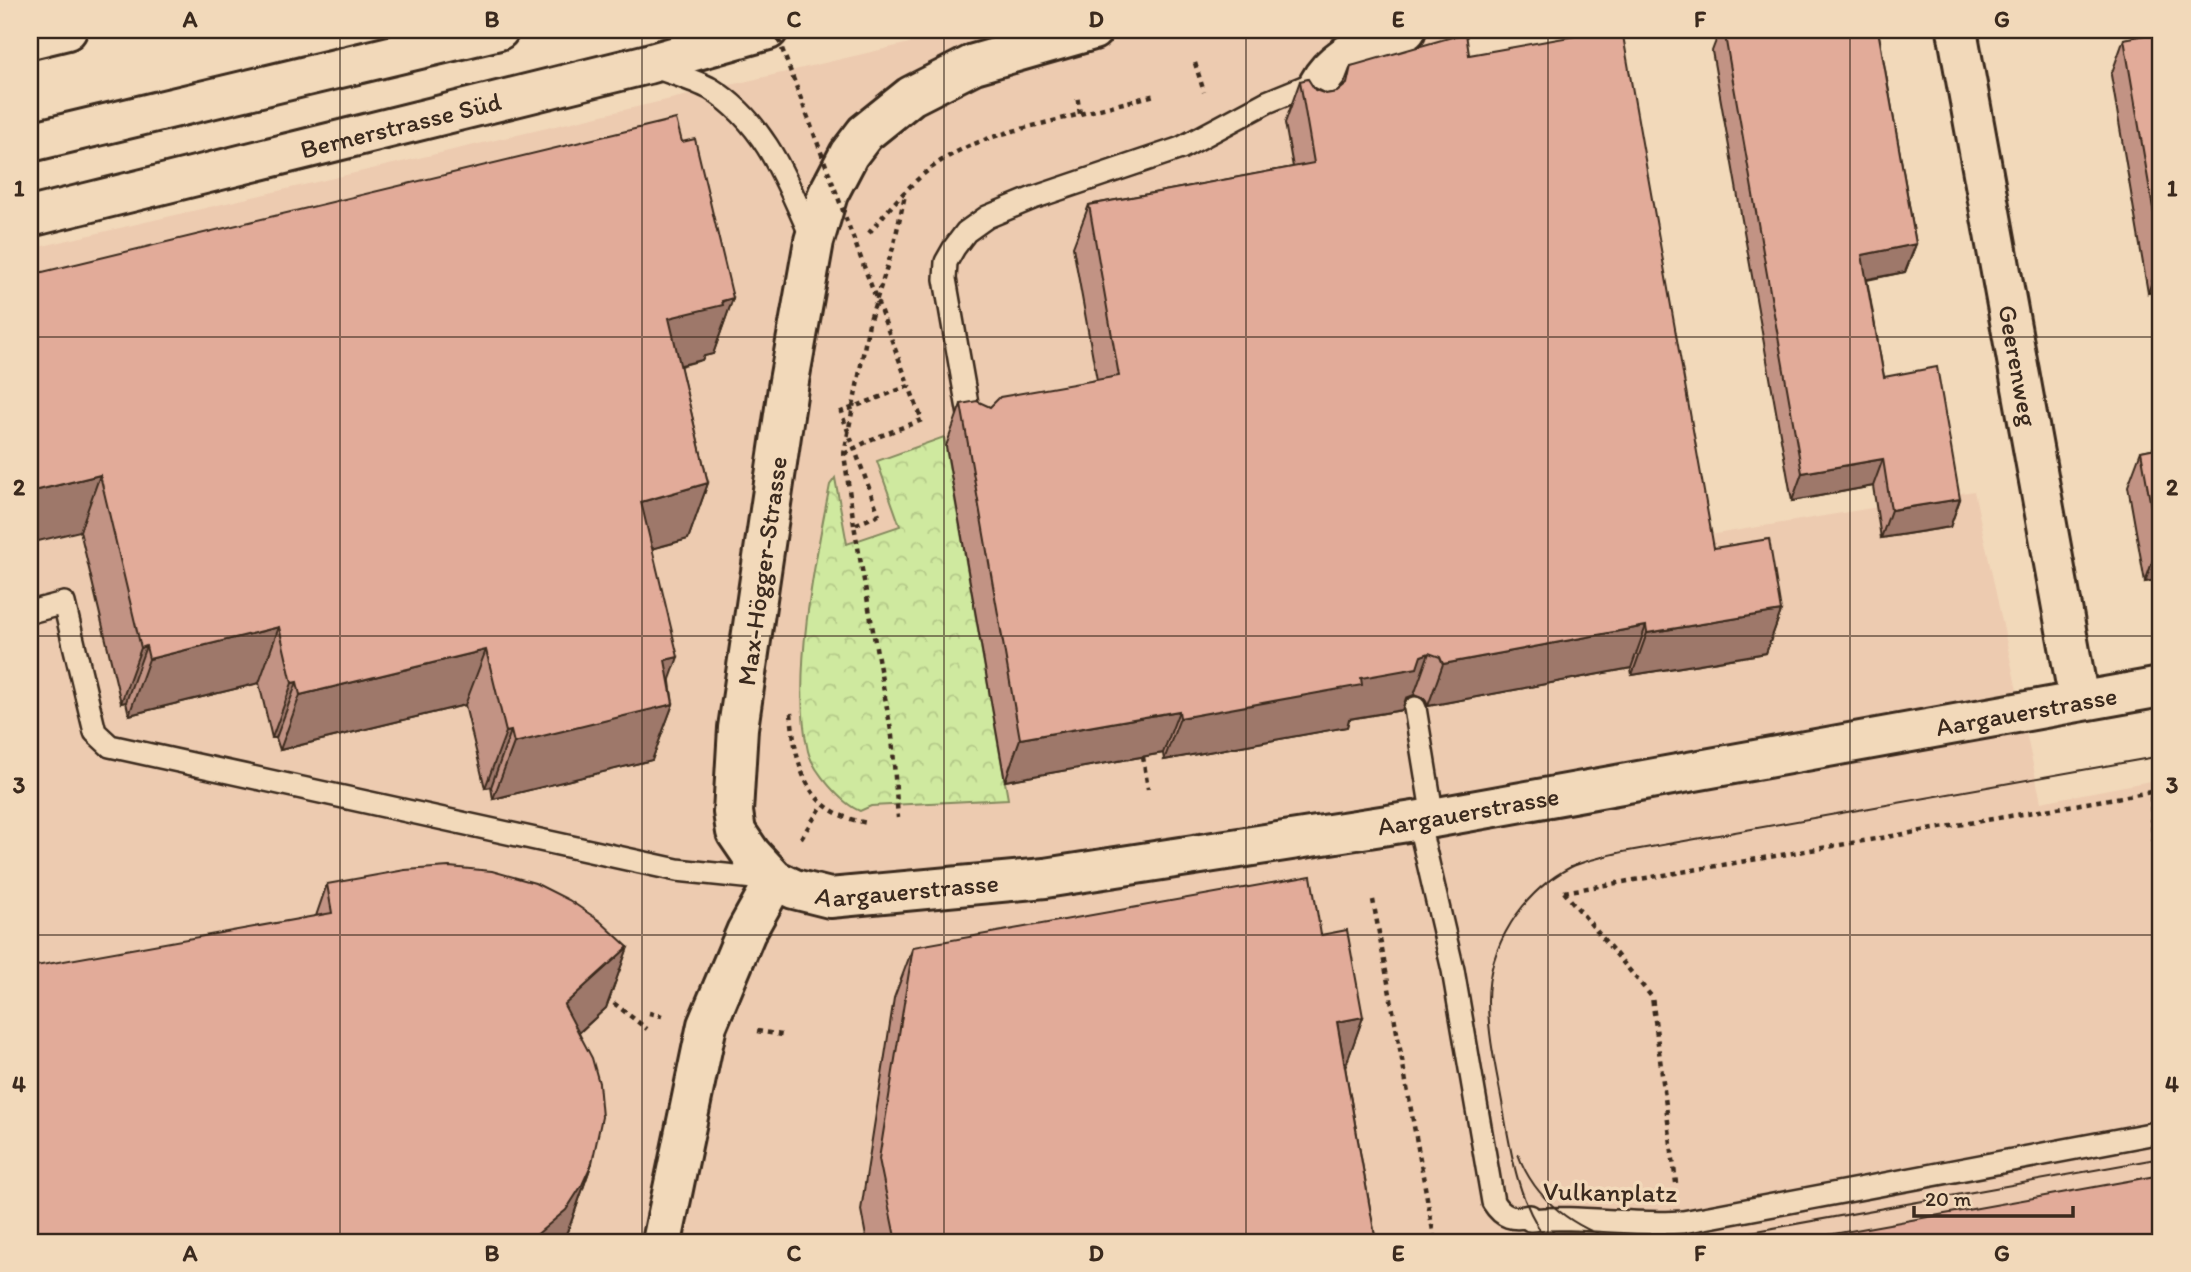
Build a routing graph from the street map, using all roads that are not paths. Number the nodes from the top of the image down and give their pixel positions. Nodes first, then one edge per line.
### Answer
1 (67, 30) edge
2 (499, 30) edge
3 (768, 30) edge
4 (1093, 30) edge
5 (1406, 30) edge
6 (1957, 30) edge
7 (30, 39) edge
8 (648, 64) junction
9 (1317, 97) joint
10 (30, 142) edge
11 (30, 218) edge
12 (814, 241) junction
13 (972, 436) edge
14 (30, 612) edge
15 (2161, 687) edge
16 (2078, 701) junction
17 (1415, 708) edge
18 (1426, 819) junction
19 (775, 880) junction
20 (2161, 1132) edge
21 (663, 1242) edge

1 - 7 main road
2 - 10 main road
3 - 8 main road, Bernerstrasse Süd
4 - 12 main road, Max-Högger-Strasse
5 - 9 main road
6 - 16 main road, Geerenweg
8 - 11 main road, Bernerstrasse Süd
8 - 12 lane
9 - 13 lane
12 - 19 main road, Max-Högger-Strasse
14 - 19 lane
15 - 16 main road, Aargauerstrasse
16 - 18 main road, Aargauerstrasse
17 - 18 lane, Vulkanplatz
18 - 19 main road, Aargauerstrasse
18 - 20 lane, Vulkanplatz
19 - 21 main road

